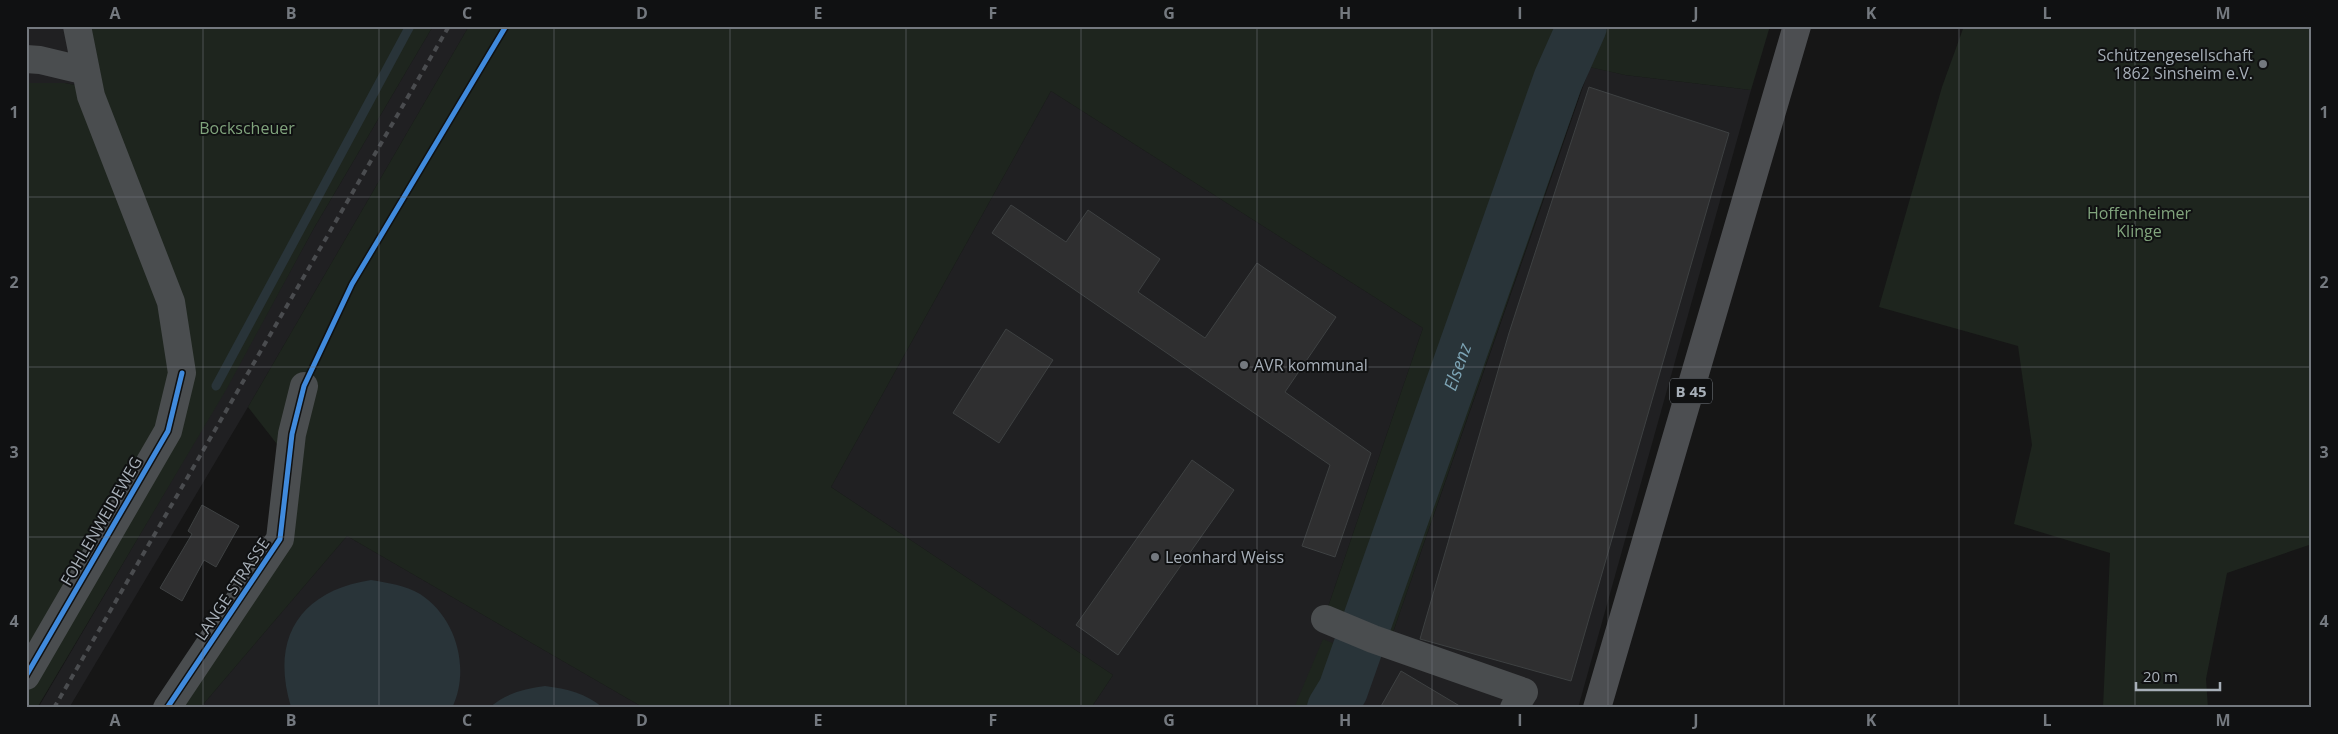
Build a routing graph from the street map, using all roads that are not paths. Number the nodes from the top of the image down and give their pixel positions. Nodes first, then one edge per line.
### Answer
1 (77, 26) edge
2 (1797, 26) edge
3 (26, 59) edge
4 (86, 71) junction
5 (304, 386) dead end
6 (1325, 619) dead end
7 (26, 676) edge
8 (167, 708) edge
9 (1514, 708) edge
10 (1597, 708) edge

1 - 4 street
2 - 10 main road, B 45
3 - 4 street
4 - 7 street, FOHLENWEIDEWEG
5 - 8 street, LANGE STRASSE
6 - 9 street

